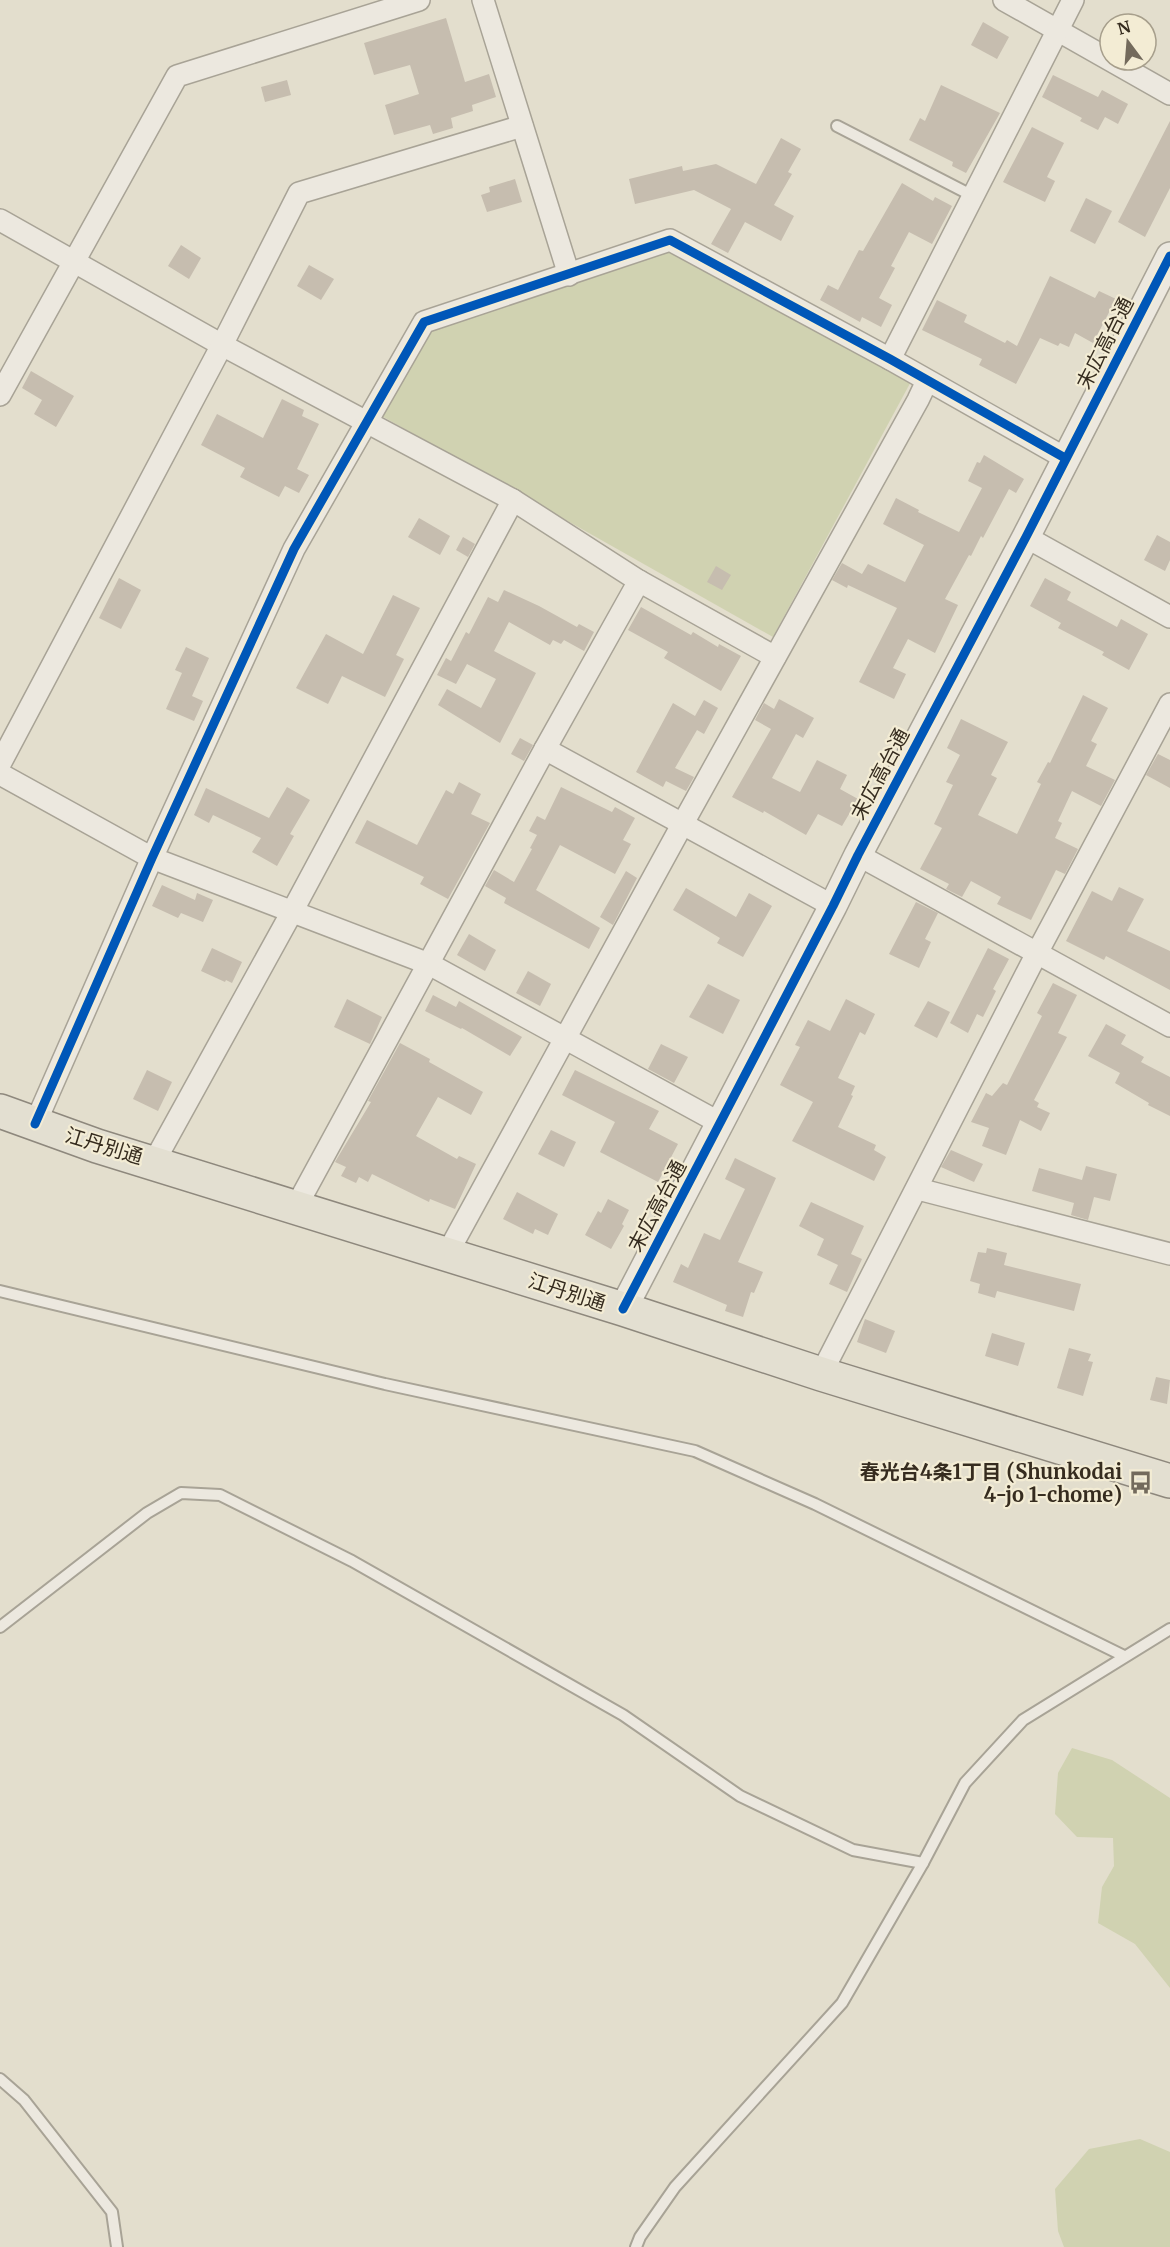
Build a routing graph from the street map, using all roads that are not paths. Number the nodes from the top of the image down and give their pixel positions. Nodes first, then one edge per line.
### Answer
1 (419, 0) edge
2 (483, 0) edge
3 (1004, 0) edge
4 (1073, 0) edge
5 (1058, 31) junction
6 (1170, 94) edge
7 (522, 126) junction
8 (837, 126) dead end
9 (973, 196) junction
10 (0, 220) edge
11 (1170, 256) edge
12 (75, 261) junction
13 (569, 275) junction
14 (222, 345) junction
15 (890, 359) junction
16 (927, 381) junction
17 (0, 395) edge
18 (367, 423) junction
19 (1065, 458) junction
20 (513, 500) junction
21 (1026, 537) junction
22 (639, 581) junction
23 (1170, 616) edge
24 (775, 657) junction
25 (1170, 704) edge
26 (545, 749) junction
27 (0, 764) edge
28 (0, 774) edge
29 (682, 825) junction
30 (858, 855) junction
31 (152, 858) junction
32 (833, 906) junction
33 (293, 910) junction
34 (1037, 954) junction
35 (429, 964) junction
36 (1170, 1026) edge
37 (566, 1038) junction
38 (0, 1111) edge
39 (720, 1123) junction
40 (35, 1124) junction
41 (154, 1162) junction
42 (918, 1189) junction
43 (296, 1207) junction
44 (447, 1254) junction
45 (1170, 1254) edge
46 (0, 1291) edge
47 (623, 1309) junction
48 (821, 1374) junction
49 (1170, 1480) edge
50 (0, 1627) edge
51 (1170, 1629) edge
52 (1124, 1656) junction
53 (923, 1863) junction
54 (0, 2079) edge
55 (117, 2247) edge
56 (636, 2247) edge

1 - 12 street
2 - 7 street
3 - 5 street
4 - 5 street
5 - 6 street
5 - 9 street
7 - 13 street
7 - 14 street
8 - 9 lane
9 - 15 street
10 - 12 street
11 - 19 street, 末広高台通
12 - 14 street
12 - 17 street
13 - 15 street
13 - 18 street
14 - 18 street
14 - 27 street
15 - 16 street
16 - 19 street
16 - 24 street
18 - 20 street
18 - 31 street
19 - 21 street, 末広高台通
20 - 22 street
20 - 33 street
21 - 23 street
21 - 30 street, 末広高台通
22 - 24 street
22 - 26 street
24 - 29 street
25 - 34 street
26 - 29 street
26 - 35 street
28 - 31 street
29 - 32 street
29 - 37 street
30 - 32 street, 末広高台通
30 - 34 street
31 - 33 street
31 - 40 street
32 - 39 street, 末広高台通
33 - 35 street
33 - 41 street
34 - 36 street
34 - 42 street
35 - 37 street
35 - 43 street
37 - 39 street
37 - 44 street
38 - 40 main road, 江丹別通
39 - 47 street, 末広高台通
40 - 41 main road, 江丹別通
41 - 43 main road, 江丹別通
42 - 45 street
42 - 48 street
43 - 44 main road, 江丹別通
44 - 47 main road, 江丹別通
46 - 52 lane
47 - 48 main road, 江丹別通
48 - 49 main road, 江丹別通
50 - 53 lane
51 - 52 lane
52 - 53 lane
53 - 56 lane
54 - 55 lane

